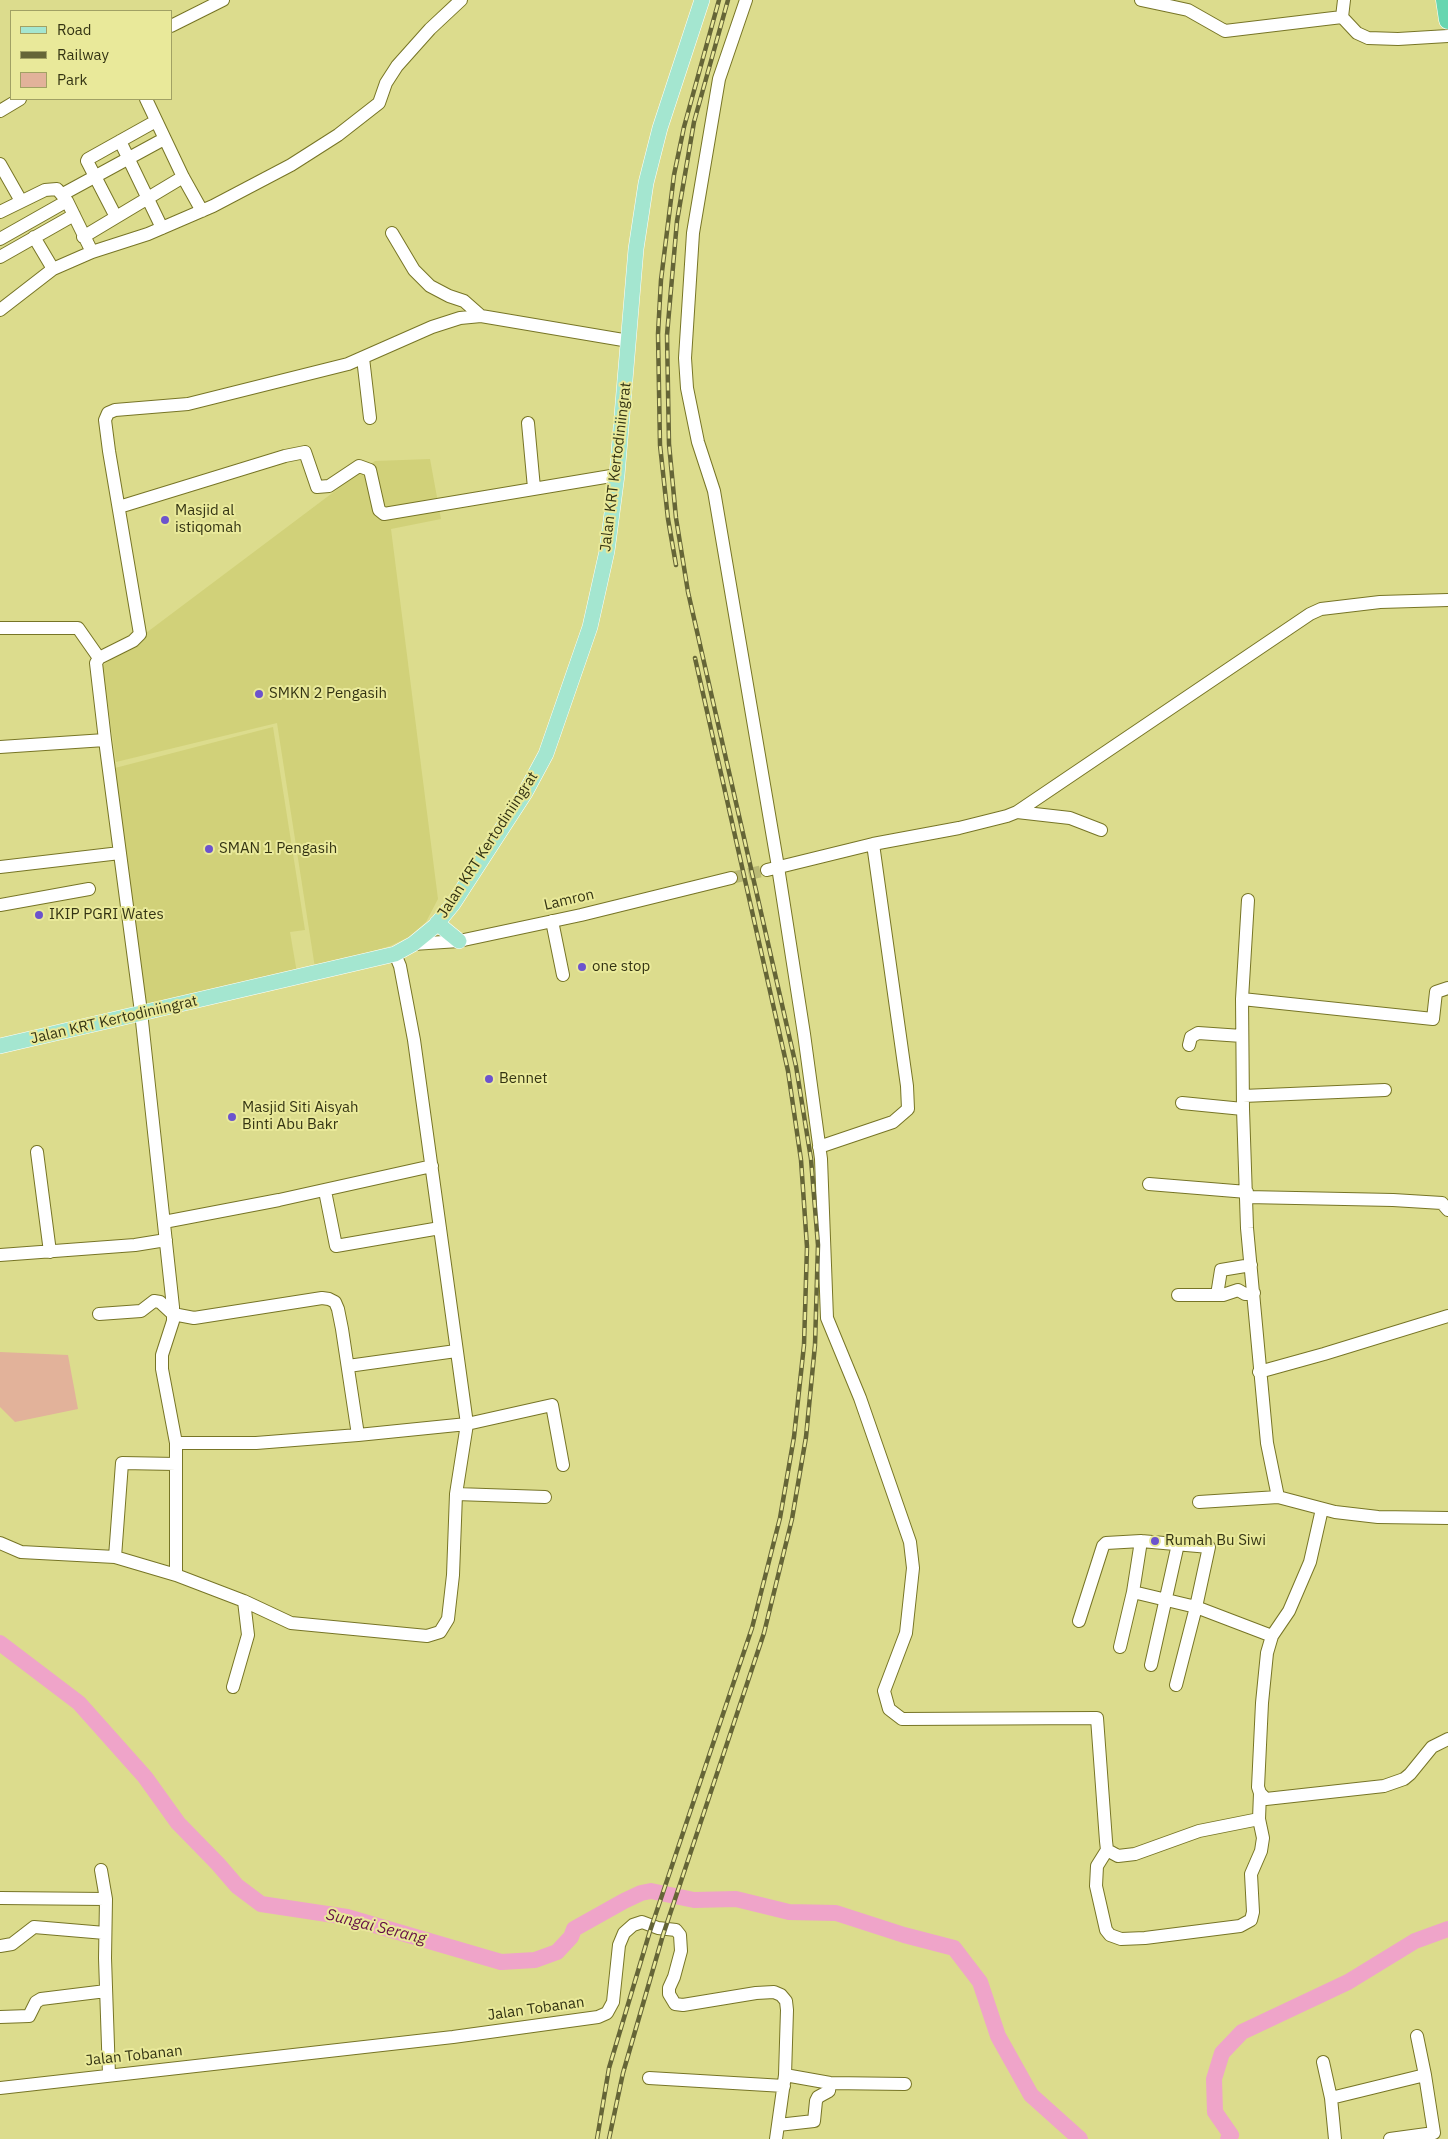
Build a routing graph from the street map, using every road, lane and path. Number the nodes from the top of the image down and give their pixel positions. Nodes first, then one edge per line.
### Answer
1 (224, 0) edge
2 (460, 0) edge
3 (702, 0) edge
4 (746, 0) edge
5 (1141, 0) edge
6 (1344, 0) edge
7 (1342, 17) junction
8 (172, 26) edge
9 (1448, 36) edge
10 (18, 100) edge
11 (146, 100) edge
12 (0, 111) edge
13 (156, 121) junction
14 (164, 138) junction
15 (120, 141) junction
16 (128, 158) junction
17 (0, 164) edge
18 (94, 177) junction
19 (183, 177) junction
20 (65, 198) junction
21 (147, 198) junction
22 (21, 202) junction
23 (202, 211) junction
24 (0, 212) edge
25 (74, 215) junction
26 (116, 217) junction
27 (162, 228) junction
28 (392, 233) dead end
29 (34, 237) junction
30 (84, 237) junction
31 (0, 239) edge
32 (92, 252) junction
33 (0, 257) edge
34 (53, 269) junction
35 (0, 310) edge
36 (482, 316) junction
37 (629, 341) junction
38 (363, 358) junction
39 (370, 418) dead end
40 (528, 423) dead end
41 (617, 474) junction
42 (534, 488) junction
43 (119, 507) junction
44 (1448, 600) edge
45 (0, 628) edge
46 (99, 658) junction
47 (105, 740) junction
48 (0, 747) edge
49 (1017, 812) junction
50 (1101, 830) dead end
51 (873, 844) junction
52 (120, 853) junction
53 (0, 867) edge
54 (772, 868) junction
55 (731, 878) tunnel mouth
56 (89, 890) dead end
57 (1248, 900) dead end
58 (0, 905) edge
59 (552, 921) junction
60 (437, 923) junction
61 (459, 941) junction
62 (413, 944) junction
63 (395, 954) junction
64 (563, 975) dead end
65 (1448, 988) edge
66 (1242, 999) junction
67 (141, 1012) junction
68 (1242, 1036) junction
69 (1190, 1045) dead end
70 (0, 1046) edge
71 (1385, 1090) dead end
72 (1243, 1102) junction
73 (1182, 1103) dead end
74 (819, 1147) junction
75 (37, 1152) dead end
76 (432, 1166) junction
77 (1149, 1184) dead end
78 (325, 1191) junction
79 (1247, 1195) junction
80 (1448, 1210) edge
81 (164, 1222) junction
82 (440, 1228) junction
83 (166, 1240) junction
84 (50, 1252) junction
85 (0, 1255) edge
86 (1251, 1265) junction
87 (1254, 1293) junction
88 (1178, 1295) dead end
89 (1217, 1295) junction
90 (98, 1314) dead end
91 (173, 1314) junction
92 (1448, 1316) edge
93 (456, 1351) junction
94 (348, 1366) junction
95 (1259, 1372) junction
96 (467, 1424) junction
97 (358, 1435) junction
98 (176, 1443) junction
99 (176, 1464) junction
100 (562, 1464) dead end
101 (456, 1494) junction
102 (546, 1497) dead end
103 (1278, 1498) junction
104 (1199, 1502) dead end
105 (1322, 1509) junction
106 (1448, 1518) edge
107 (1141, 1541) junction
108 (0, 1543) edge
109 (1178, 1544) junction
110 (115, 1557) junction
111 (176, 1575) junction
112 (1133, 1592) junction
113 (1166, 1599) junction
114 (244, 1601) junction
115 (1196, 1607) junction
116 (1078, 1621) dead end
117 (1272, 1636) junction
118 (1120, 1647) dead end
119 (1151, 1665) dead end
120 (1176, 1685) dead end
121 (233, 1687) dead end
122 (1448, 1739) edge
123 (1260, 1793) junction
124 (1259, 1819) junction
125 (1107, 1850) junction
126 (101, 1870) dead end
127 (0, 1898) edge
128 (106, 1900) junction
129 (105, 1933) junction
130 (0, 1946) edge
131 (106, 1991) junction
132 (0, 2017) edge
133 (1417, 2036) dead end
134 (1323, 2062) dead end
135 (109, 2075) junction
136 (1424, 2075) junction
137 (649, 2078) dead end
138 (785, 2081) junction
139 (830, 2082) junction
140 (905, 2084) dead end
141 (0, 2088) edge
142 (1332, 2098) junction
143 (778, 2125) junction
144 (776, 2139) edge
145 (1335, 2139) edge
146 (1390, 2139) edge

1 - 8 street
2 - 23 street
3 - 37 main road, Jalan KRT Kertodiniingrat
4 - 54 street
5 - 7 street
6 - 7 street
7 - 9 street
10 - 12 street
11 - 13 street
13 - 14 street
13 - 15 street
14 - 16 street
14 - 19 street
15 - 16 street
15 - 18 street
16 - 18 street
16 - 21 street
17 - 22 street
18 - 20 street
18 - 26 street
19 - 21 street
19 - 23 street
20 - 22 street
20 - 25 street
20 - 31 street
21 - 26 street
21 - 27 street
22 - 24 street
23 - 27 street
25 - 29 street
25 - 30 street
26 - 30 street
27 - 32 street
28 - 36 street
29 - 33 street
29 - 34 street
30 - 32 street
32 - 34 street
34 - 35 street
36 - 37 street
36 - 38 street
37 - 41 main road, Jalan KRT Kertodiniingrat
38 - 39 street
38 - 43 street
40 - 42 street
41 - 42 street
41 - 60 main road, Jalan KRT Kertodiniingrat
42 - 43 street
43 - 46 street
44 - 49 street
45 - 46 street
46 - 47 street
47 - 48 street
47 - 52 street
49 - 50 street
49 - 51 street
51 - 54 street
51 - 74 street
52 - 53 street
52 - 67 street
54 - 74 street
55 - 59 street, Lamron
56 - 58 street
57 - 66 street
59 - 61 street, Lamron
59 - 64 street
60 - 61 main road
60 - 62 main road, Jalan KRT Kertodiniingrat
61 - 62 street, Lamron
62 - 63 main road, Jalan KRT Kertodiniingrat
63 - 67 main road, Jalan KRT Kertodiniingrat
63 - 76 street
65 - 66 street
66 - 68 street
67 - 70 main road, Jalan KRT Kertodiniingrat
67 - 81 street
68 - 69 street
68 - 72 street
71 - 72 street
72 - 73 street
72 - 79 street
74 - 125 street
75 - 84 street
76 - 78 street
76 - 82 street
77 - 79 street
78 - 81 street
78 - 82 street
79 - 80 street
79 - 86 street
81 - 83 street
82 - 93 street
83 - 84 street
83 - 91 street
84 - 85 street
86 - 87 street
86 - 89 street
87 - 89 street
87 - 95 street
88 - 89 street
90 - 91 street
91 - 94 street
91 - 98 street
92 - 95 street
93 - 94 street
93 - 96 street
94 - 97 street
95 - 103 street
96 - 97 street
96 - 100 street
96 - 101 street
97 - 98 street
98 - 99 street
99 - 110 street
99 - 111 street
101 - 102 street
101 - 114 street
103 - 104 street
103 - 105 street
105 - 106 street
105 - 117 street
107 - 109 street
107 - 112 street
107 - 116 street
108 - 110 street
109 - 113 street
109 - 115 street
110 - 111 street
111 - 114 street
112 - 113 street
112 - 118 street
113 - 115 street
113 - 119 street
114 - 121 street
115 - 117 street
115 - 120 street
117 - 123 street
122 - 123 street
123 - 124 street
124 - 125 street
124 - 125 street
126 - 128 street
127 - 128 street
128 - 129 street
129 - 130 street
129 - 131 street
131 - 132 street
131 - 135 street
133 - 136 street
134 - 142 street
135 - 138 street, Jalan Tobanan
135 - 141 street, Jalan Tobanan
136 - 142 street
136 - 146 street
137 - 138 street
138 - 139 street
138 - 143 street, Jalan Tobanan
139 - 140 street
139 - 143 street
142 - 145 street
143 - 144 street, Jalan Tobanan

